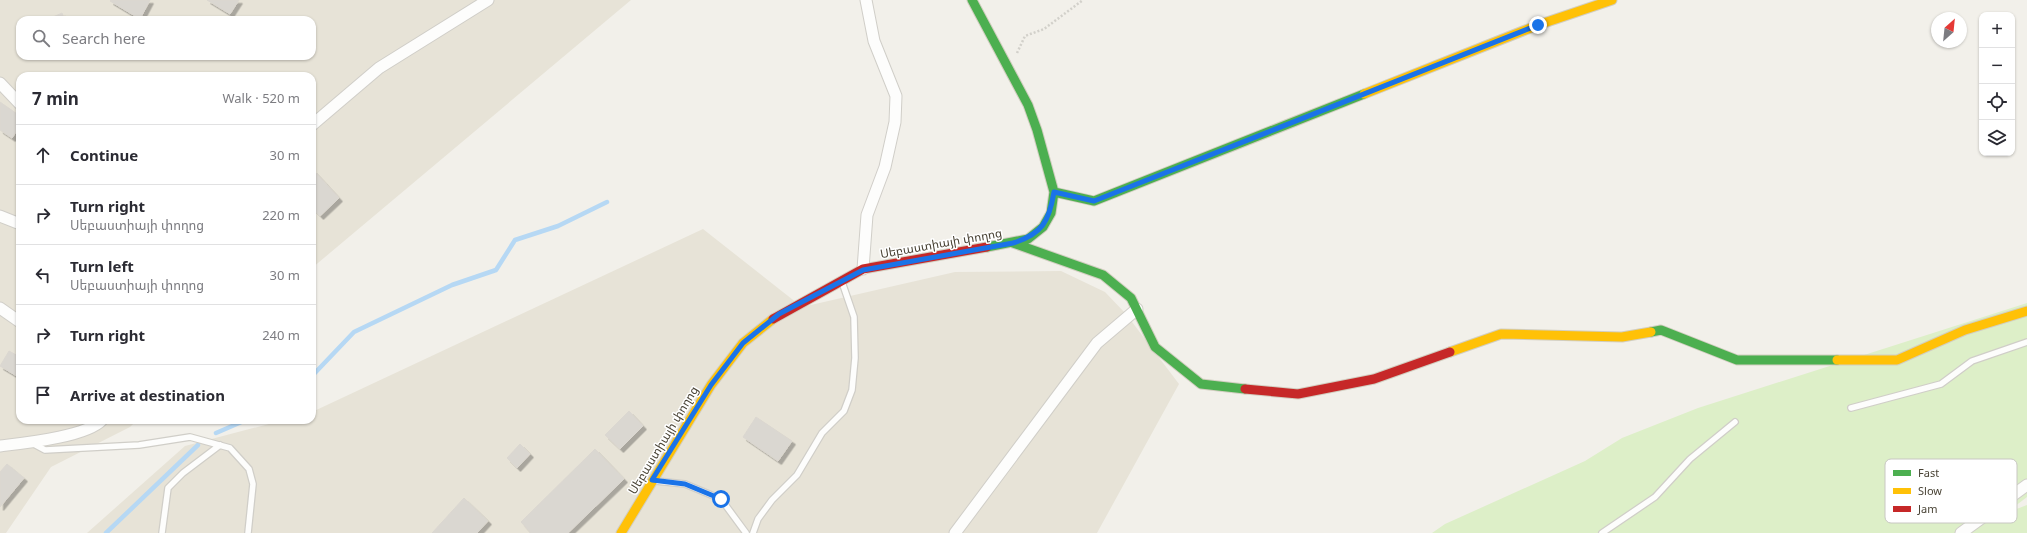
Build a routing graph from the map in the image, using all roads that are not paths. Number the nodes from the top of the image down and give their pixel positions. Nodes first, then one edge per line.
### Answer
1 (488, 0) edge
2 (866, 0) edge
3 (972, 0) edge
4 (1612, 0) edge
5 (0, 83) edge
6 (16, 100) edge
7 (316, 122) edge
8 (1054, 192) junction
9 (0, 216) edge
10 (16, 222) edge
11 (1013, 243) junction
12 (863, 270) junction
13 (841, 280) junction
14 (0, 308) edge
15 (1137, 309) junction
16 (2027, 311) edge
17 (16, 319) edge
18 (2027, 342) edge
19 (1851, 408) dead end
20 (1735, 422) dead end
21 (96, 424) edge
22 (30, 442) junction
23 (220, 445) junction
24 (0, 446) edge
25 (652, 480) junction
26 (2027, 486) edge
27 (2017, 493) edge
28 (1975, 523) edge
29 (162, 533) edge
30 (248, 533) edge
31 (621, 533) edge
32 (746, 533) edge
33 (753, 533) edge
34 (955, 533) edge
35 (1602, 533) edge
36 (1961, 533) edge

1 - 7 street
2 - 12 street
3 - 8 street, Սեբաստիայի փողոց
4 - 8 street
5 - 6 street
8 - 11 street, Սեբաստիայի փողոց
9 - 10 street
11 - 12 street, Սեբաստիայի փողոց
11 - 15 street
12 - 13 street, Սեբաստիայի փողոց
13 - 25 street, Սեբաստիայի փողոց
13 - 33 lane
14 - 17 street
15 - 16 street
15 - 34 street
18 - 19 lane
20 - 35 lane
21 - 22 street
22 - 23 lane
22 - 24 street
23 - 29 lane
23 - 30 lane
25 - 31 street, Սեբաստիայի փողոց
25 - 32 lane
26 - 27 street
28 - 36 street

